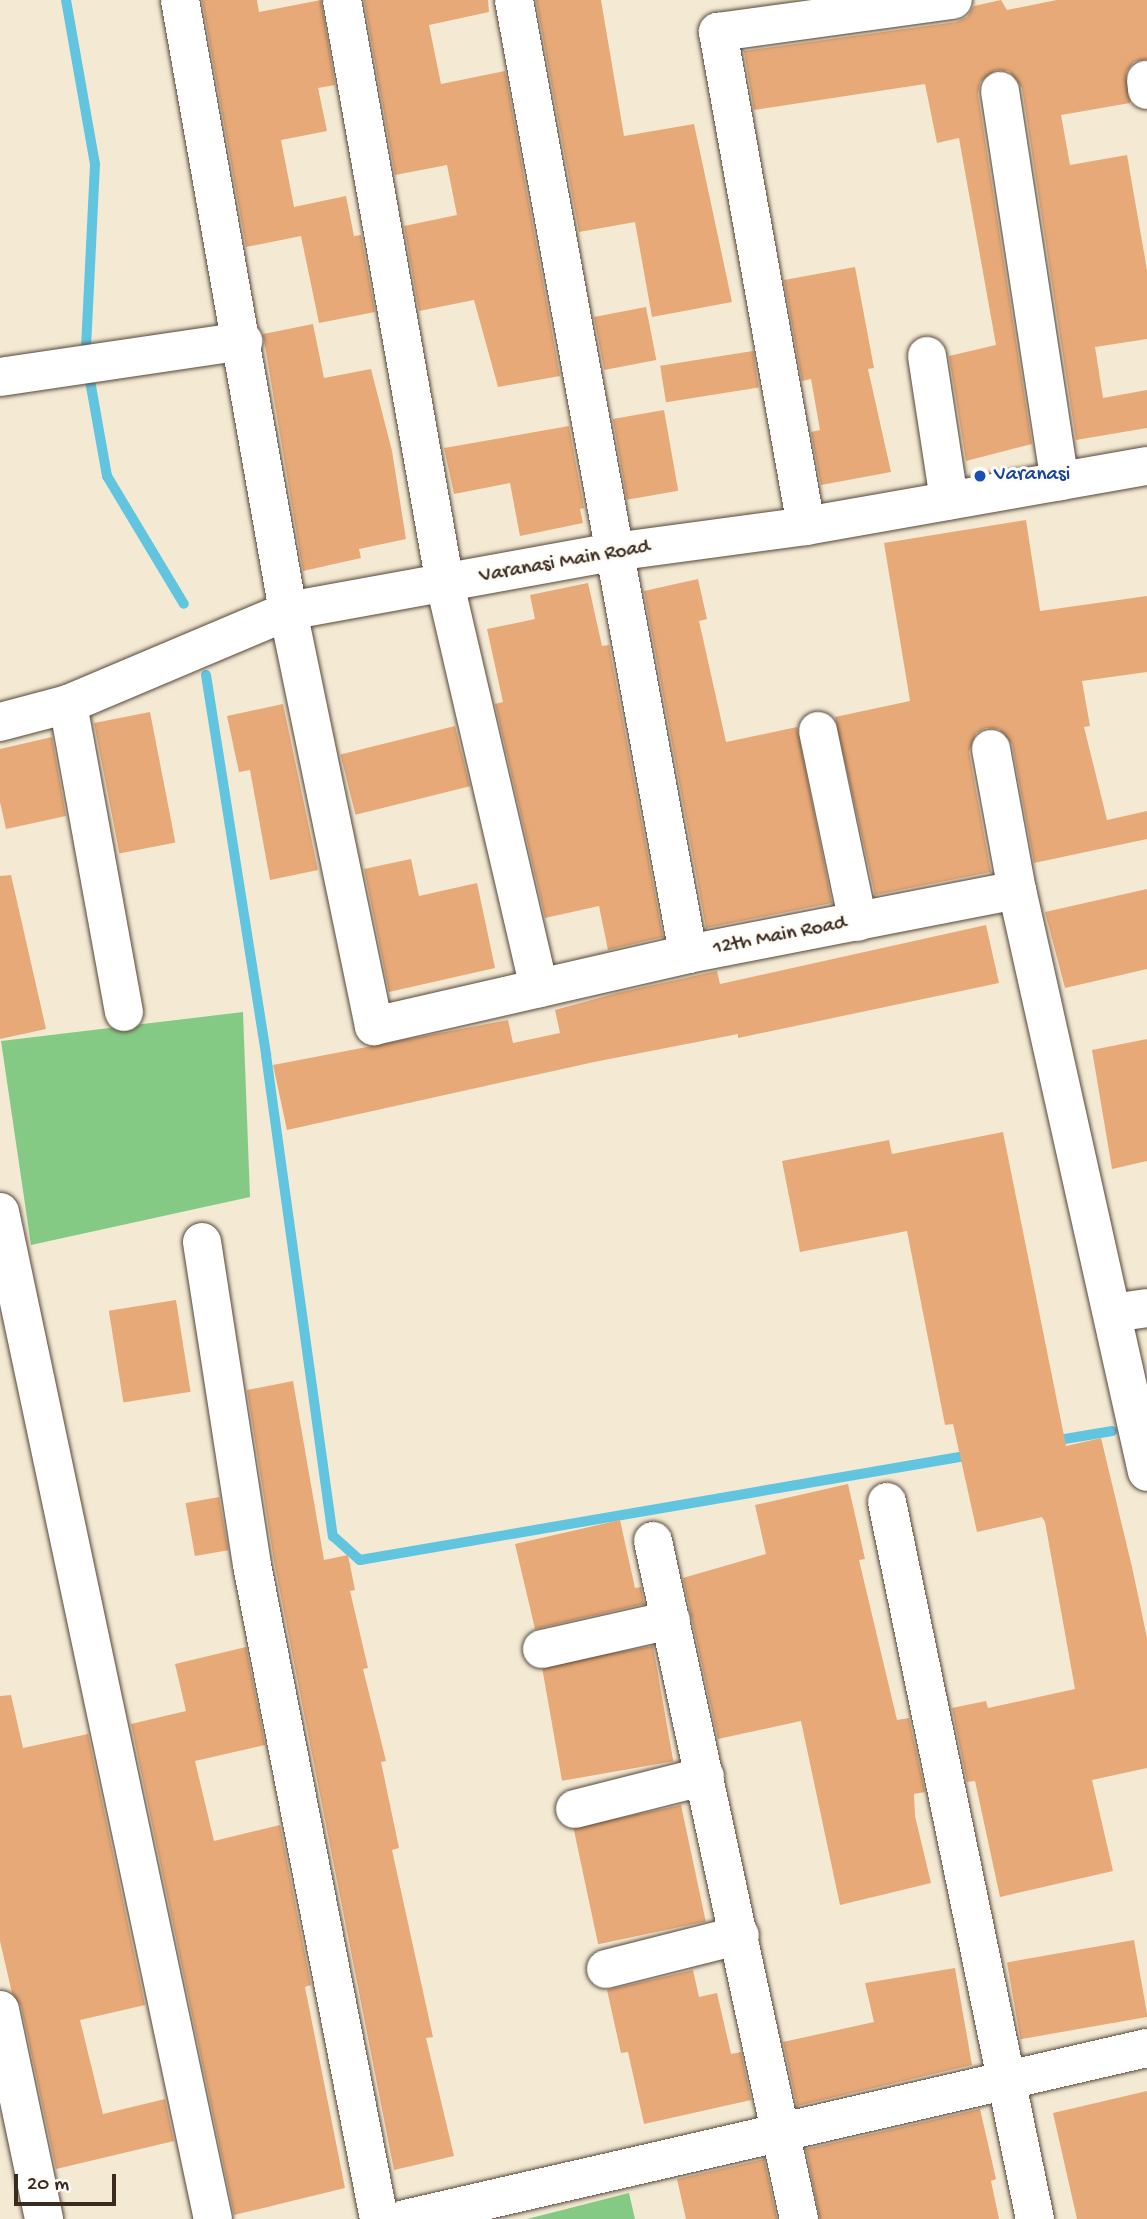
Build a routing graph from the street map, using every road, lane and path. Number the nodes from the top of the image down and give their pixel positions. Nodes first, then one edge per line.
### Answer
1 (180, 0) edge
2 (342, 0) edge
3 (514, 0) edge
4 (953, 0) edge
5 (1000, 91) dead end
6 (243, 341) junction
7 (927, 356) dead end
8 (0, 377) edge
9 (1147, 466) edge
10 (1060, 481) junction
11 (949, 500) junction
12 (806, 526) junction
13 (614, 552) junction
14 (445, 584) junction
15 (288, 611) junction
16 (68, 704) junction
17 (0, 722) edge
18 (818, 731) dead end
19 (990, 749) dead end
20 (1017, 890) junction
21 (858, 922) junction
22 (688, 954) junction
23 (539, 988) junction
24 (124, 1012) dead end
25 (0, 1212) edge
26 (202, 1242) dead end
27 (1129, 1311) edge
28 (1147, 1472) edge
29 (887, 1502) dead end
30 (653, 1541) dead end
31 (671, 1619) junction
32 (542, 1649) dead end
33 (705, 1776) junction
34 (575, 1809) dead end
35 (740, 1936) junction
36 (606, 1969) dead end
37 (0, 2010) edge
38 (1147, 2048) edge
39 (1005, 2078) junction
40 (779, 2130) junction
41 (44, 2219) edge
42 (213, 2219) edge
43 (379, 2219) edge
44 (405, 2219) edge
45 (799, 2219) edge
46 (1035, 2219) edge

1 - 6 street
2 - 14 street
3 - 13 street
4 - 12 street
5 - 10 street
6 - 8 street
6 - 15 street
7 - 11 street
9 - 10 street, Varanasi Main Road
10 - 11 street, Varanasi Main Road
11 - 12 street, Varanasi Main Road
12 - 13 street, Varanasi Main Road
13 - 14 street, Varanasi Main Road
13 - 22 street
14 - 15 street, Varanasi Main Road
14 - 23 street
15 - 16 street, Varanasi Main Road
15 - 23 street, 12th Main Road
16 - 17 street, Varanasi Main Road
16 - 24 street
18 - 21 street
19 - 20 street
20 - 21 street, 12th Main Road
20 - 27 street
21 - 22 street, 12th Main Road
22 - 23 street, 12th Main Road
25 - 42 street
26 - 43 street
27 - 28 street
29 - 39 street
30 - 31 street
31 - 32 street
31 - 33 street
33 - 34 street
33 - 35 street
35 - 36 street
35 - 40 street
37 - 41 street
38 - 39 street
39 - 40 street
39 - 46 street
40 - 44 street
40 - 45 street

